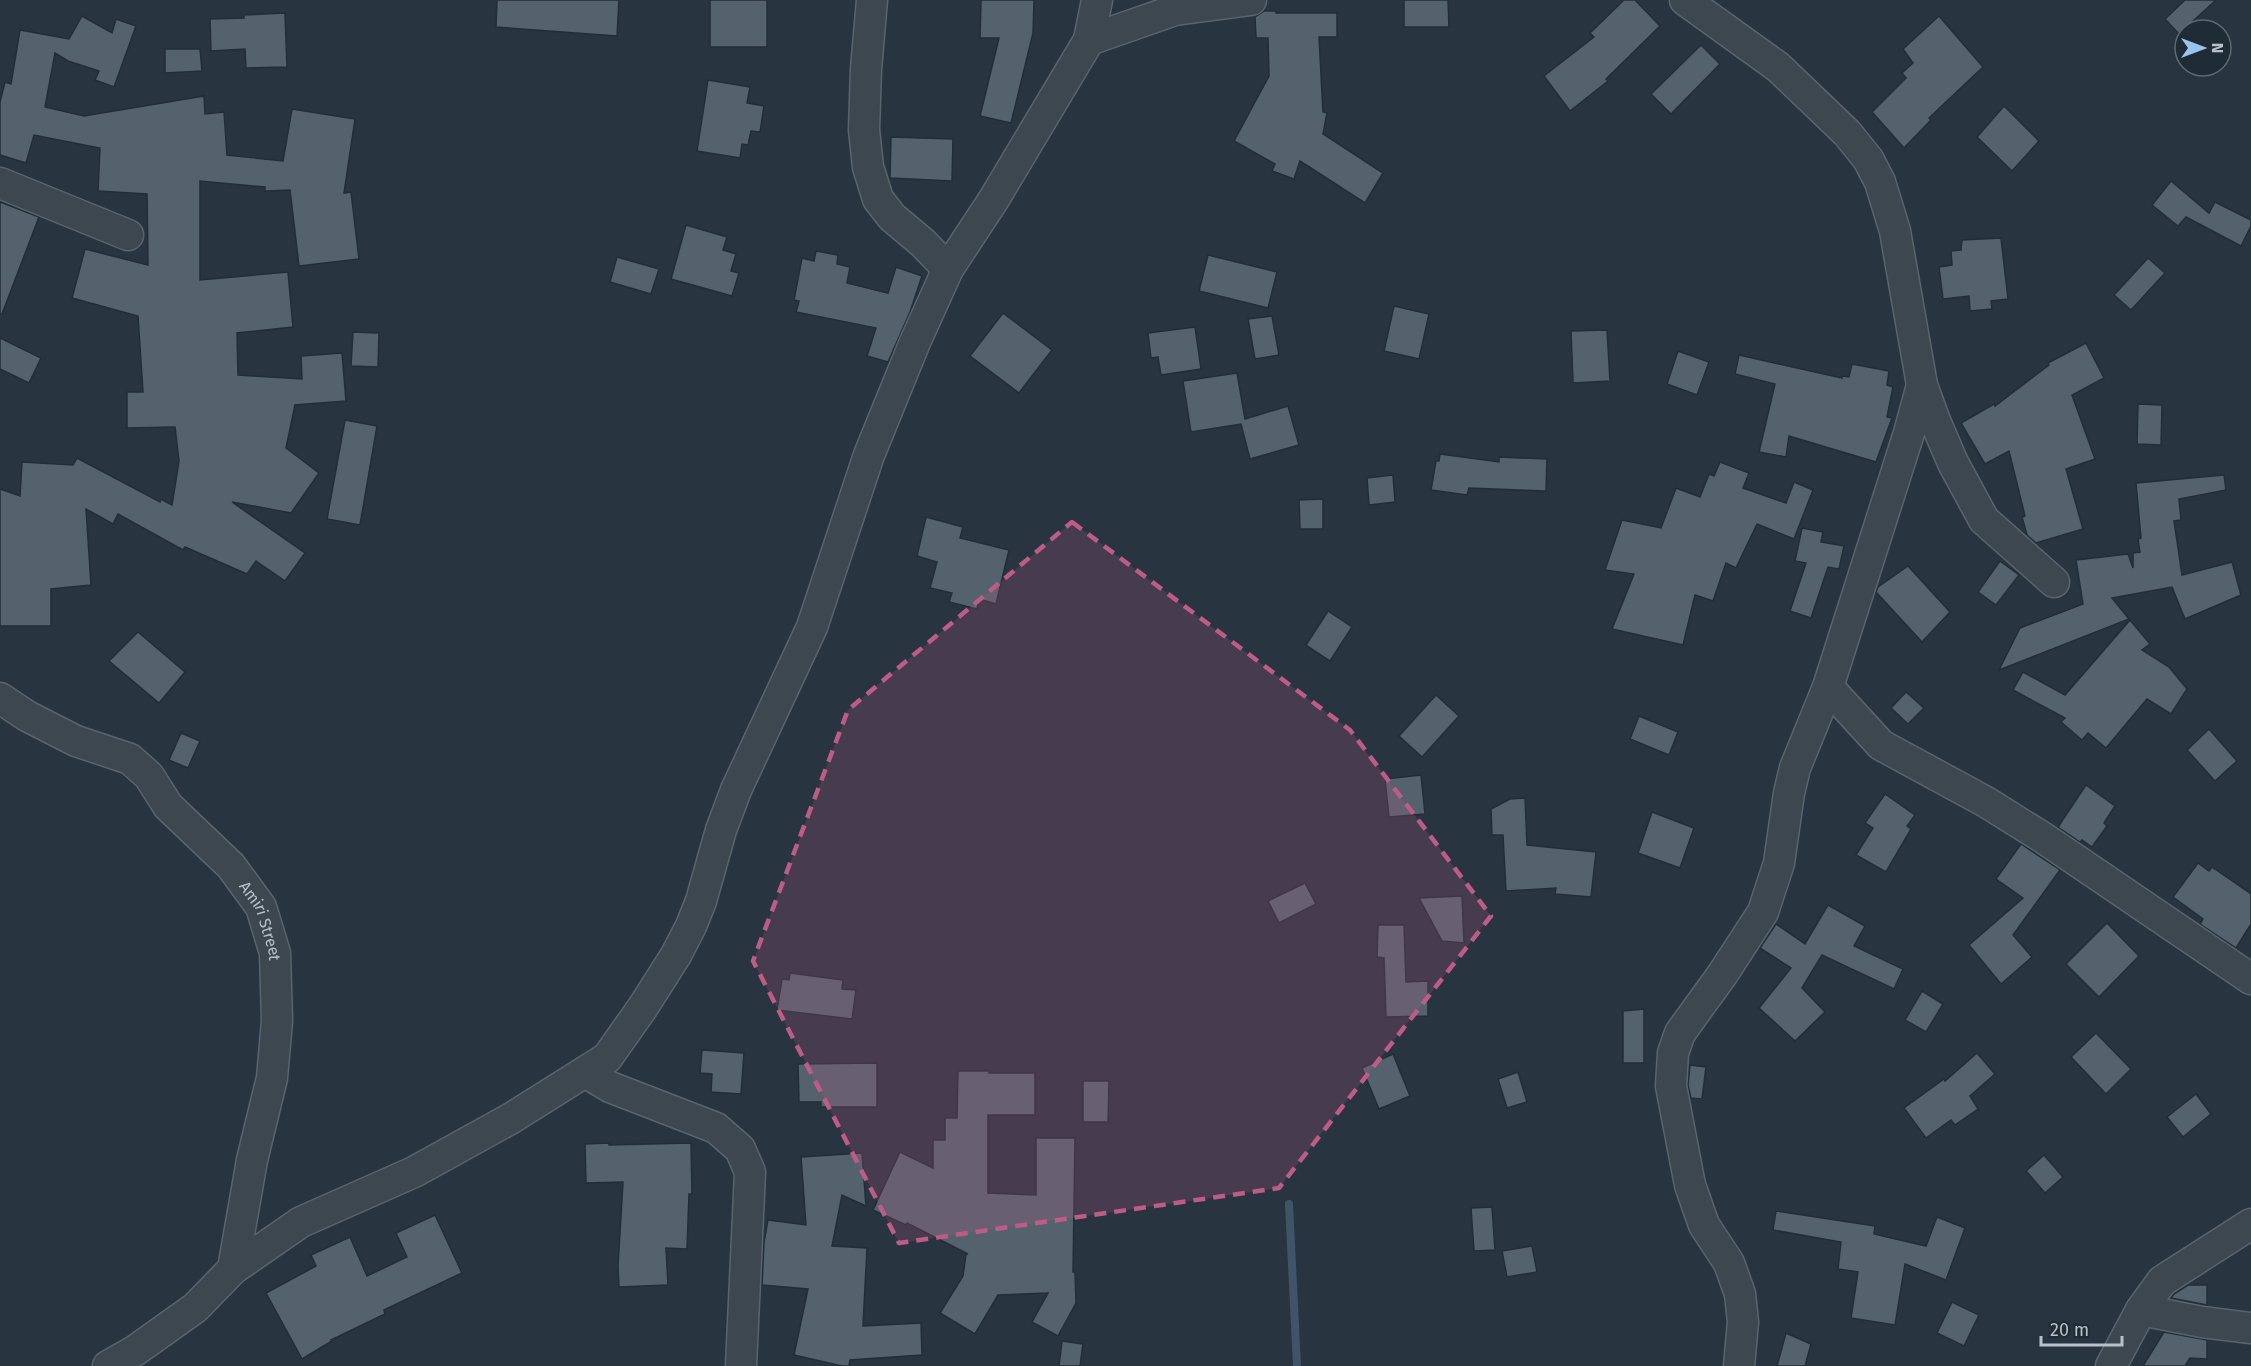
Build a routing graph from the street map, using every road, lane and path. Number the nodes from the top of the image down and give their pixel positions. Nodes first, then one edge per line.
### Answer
1 (872, 0) edge
2 (1097, 0) edge
3 (1249, 0) edge
4 (1685, 0) edge
5 (1089, 40) junction
6 (0, 183) edge
7 (128, 235) dead end
8 (948, 269) junction
9 (1922, 385) junction
10 (2054, 582) dead end
11 (1828, 687) junction
12 (0, 698) edge
13 (2251, 978) edge
14 (585, 1072) junction
15 (2251, 1224) edge
16 (233, 1269) junction
17 (2141, 1310) junction
18 (2251, 1329) edge
19 (108, 1366) edge
20 (741, 1366) edge
21 (1739, 1366) edge
22 (2111, 1366) edge

1 - 8 street
2 - 5 street
3 - 5 street
4 - 9 street
5 - 8 street
6 - 7 street
8 - 14 street
9 - 10 street
9 - 11 street
11 - 13 street
11 - 21 street
12 - 16 street, Amiri Street
14 - 16 street
14 - 20 street
15 - 17 street
16 - 19 street
17 - 18 street
17 - 22 street

